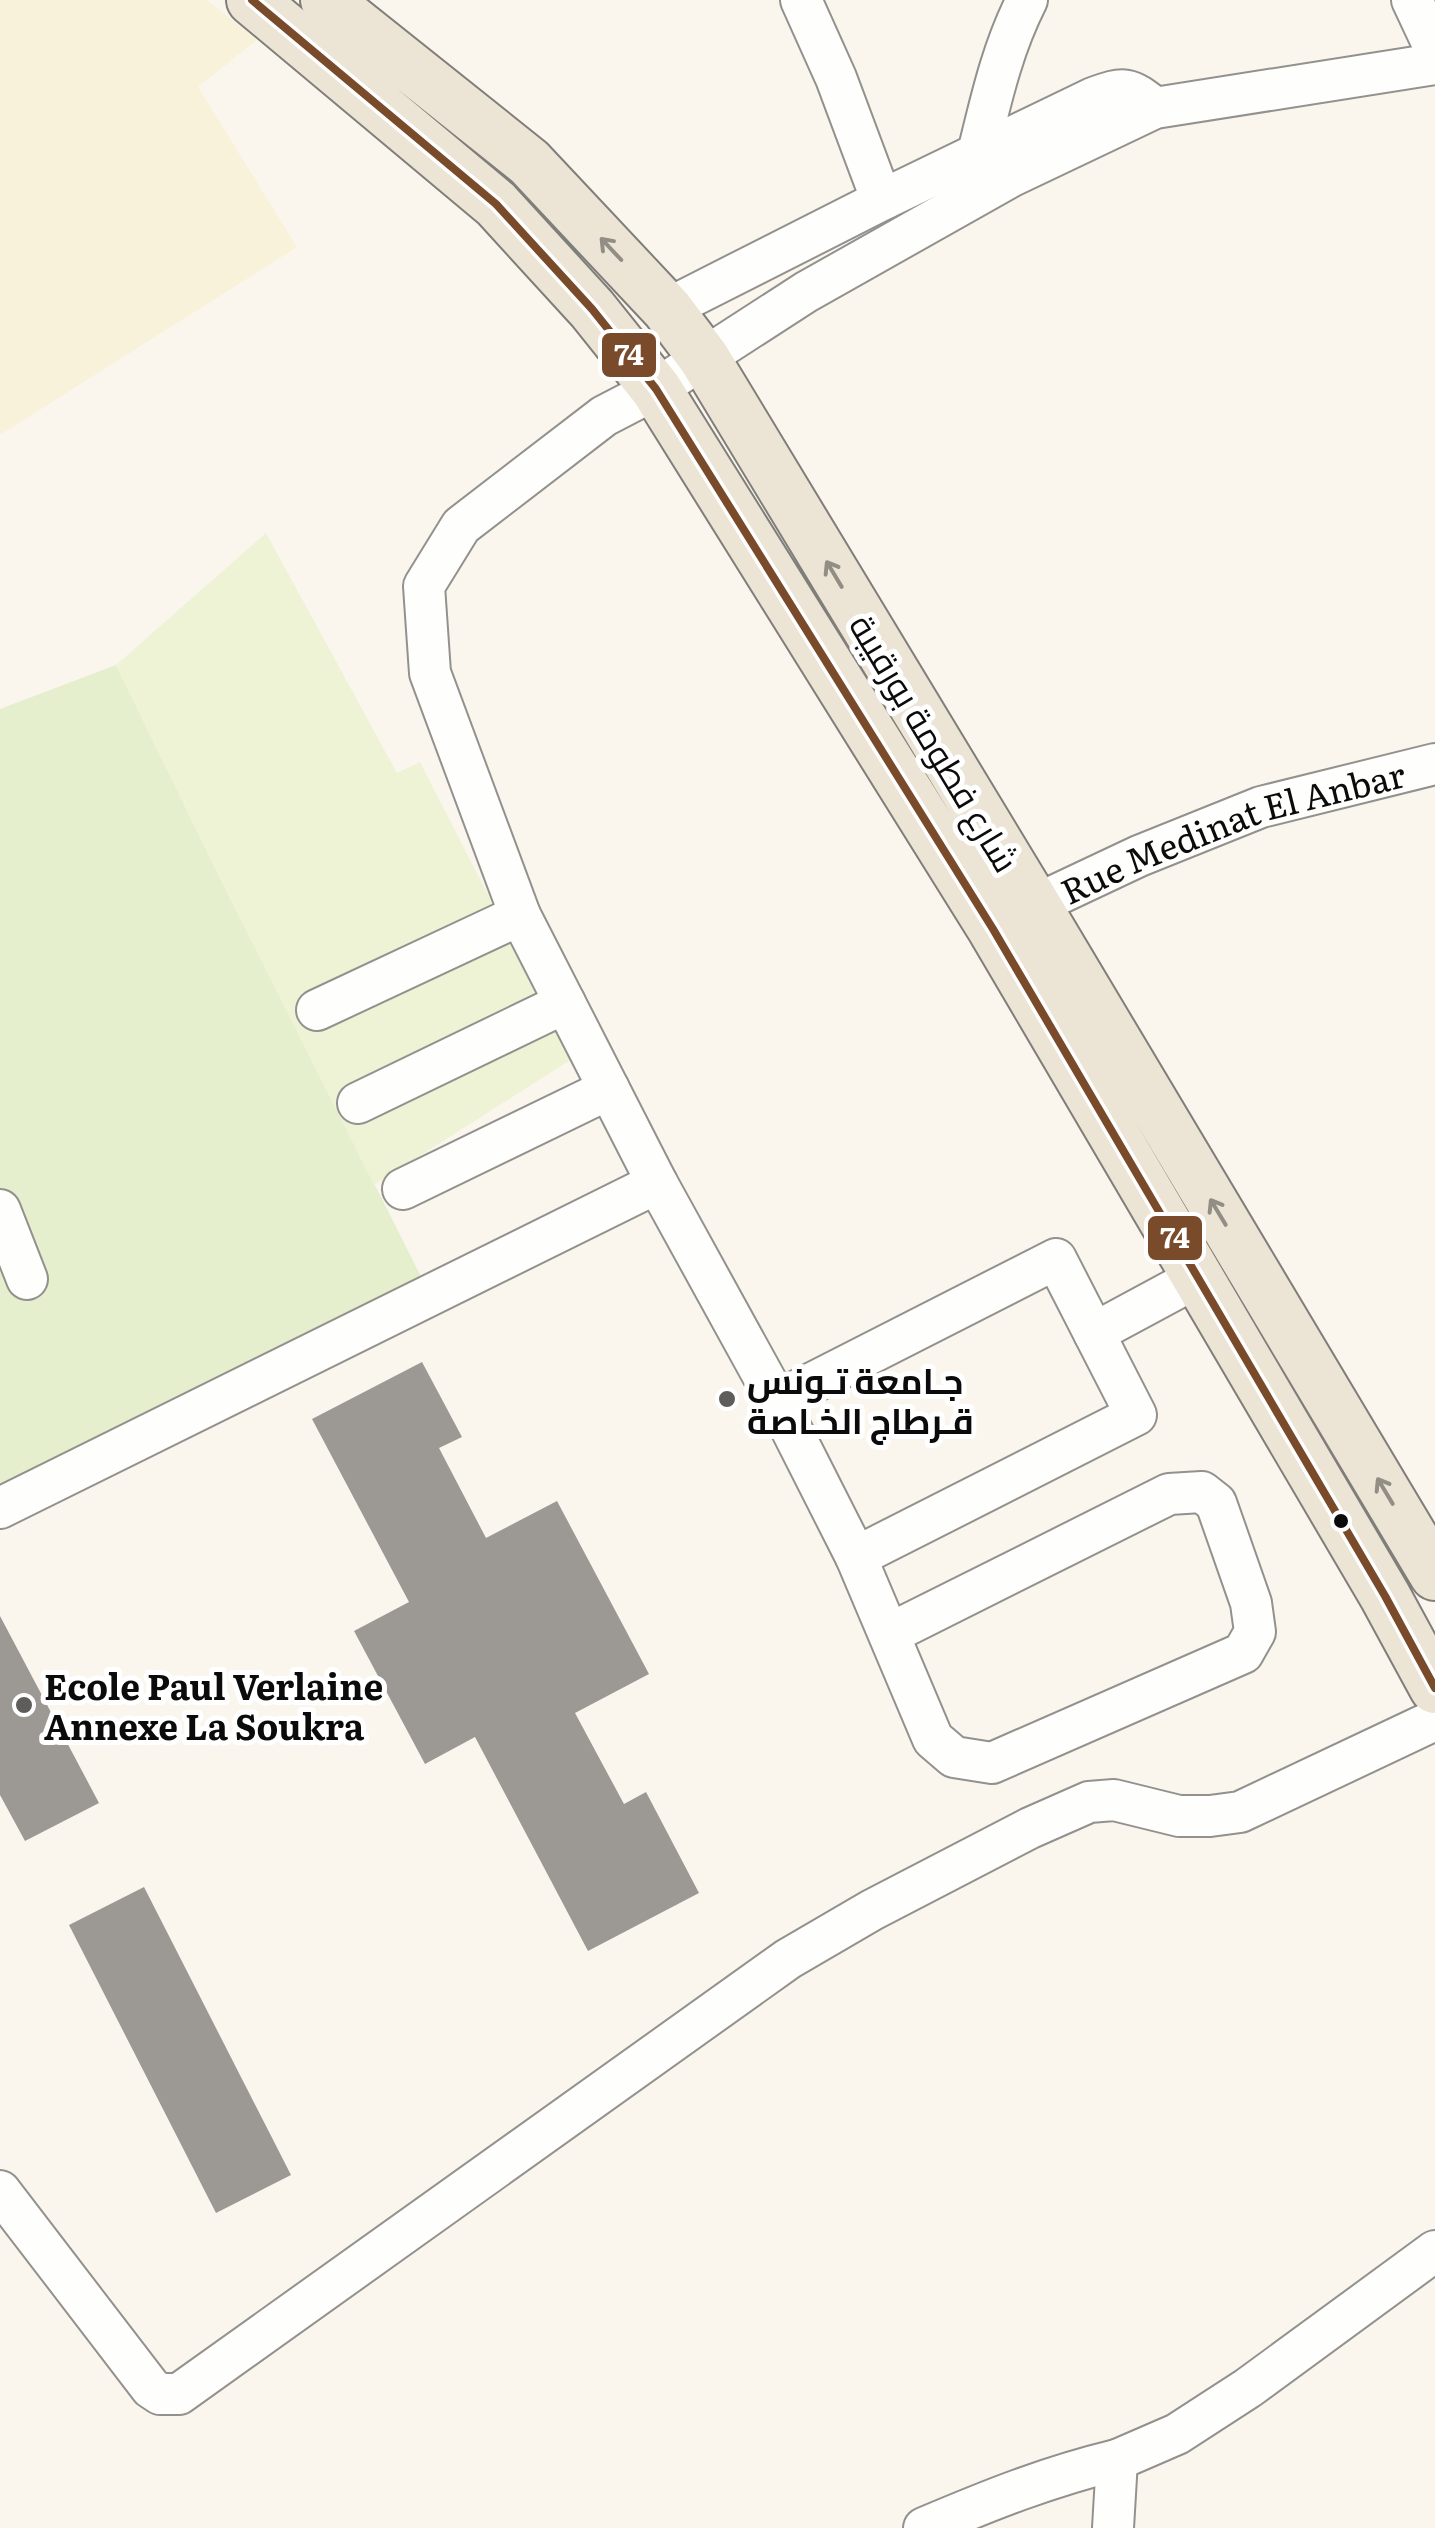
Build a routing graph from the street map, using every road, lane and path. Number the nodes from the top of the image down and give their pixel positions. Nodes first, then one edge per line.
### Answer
1 (252, 0) edge
2 (326, 0) edge
3 (801, 0) edge
4 (1027, 0) edge
5 (1412, 0) edge
6 (1435, 49) edge
7 (1435, 64) edge
8 (1155, 108) junction
9 (978, 153) junction
10 (884, 199) junction
11 (667, 309) junction
12 (704, 358) junction
13 (656, 389) junction
14 (1435, 764) edge
15 (1035, 904) junction
16 (520, 915) junction
17 (565, 1003) junction
18 (317, 1010) dead end
19 (609, 1089) junction
20 (358, 1103) dead end
21 (657, 1183) junction
22 (403, 1189) dead end
23 (0, 1210) edge
24 (1198, 1278) junction
25 (27, 1279) dead end
26 (1094, 1332) junction
27 (777, 1401) junction
28 (0, 1508) edge
29 (856, 1557) junction
30 (1435, 1574) edge
31 (1385, 1596) junction
32 (888, 1634) junction
33 (1435, 1688) edge
34 (1435, 1720) edge
35 (0, 2192) edge
36 (1435, 2250) edge
37 (1116, 2460) junction
38 (924, 2528) edge
39 (1113, 2528) edge

1 - 13 main road, شارع فطومة بورقيبة
11 -> 2 main road, شارع فطومة بورقيبة
3 - 10 street
4 - 9 street
5 - 6 street
7 - 8 street
8 - 9 street
8 - 12 street
9 - 10 street
10 - 11 street
11 - 12 main road, شارع فطومة بورقيبة
12 - 13 street
15 -> 12 main road, شارع فطومة بورقيبة
13 - 16 street
13 - 24 main road, شارع فطومة بورقيبة
14 - 15 street, Rue Medinat El Anbar
30 -> 15 main road, شارع فطومة بورقيبة
16 - 17 street
16 - 18 street
17 - 19 street
17 - 20 street
19 - 21 street
19 - 22 street
21 - 27 street
21 - 28 street
23 - 25 street
24 - 26 street
24 - 31 main road, شارع فطومة بورقيبة
26 - 27 street
26 - 29 street
27 - 29 street
29 - 32 street
30 - 31 street
31 - 33 main road, شارع فطومة بورقيبة
32 - 32 street
34 - 35 street
36 - 37 street
37 - 38 street
37 - 39 street

